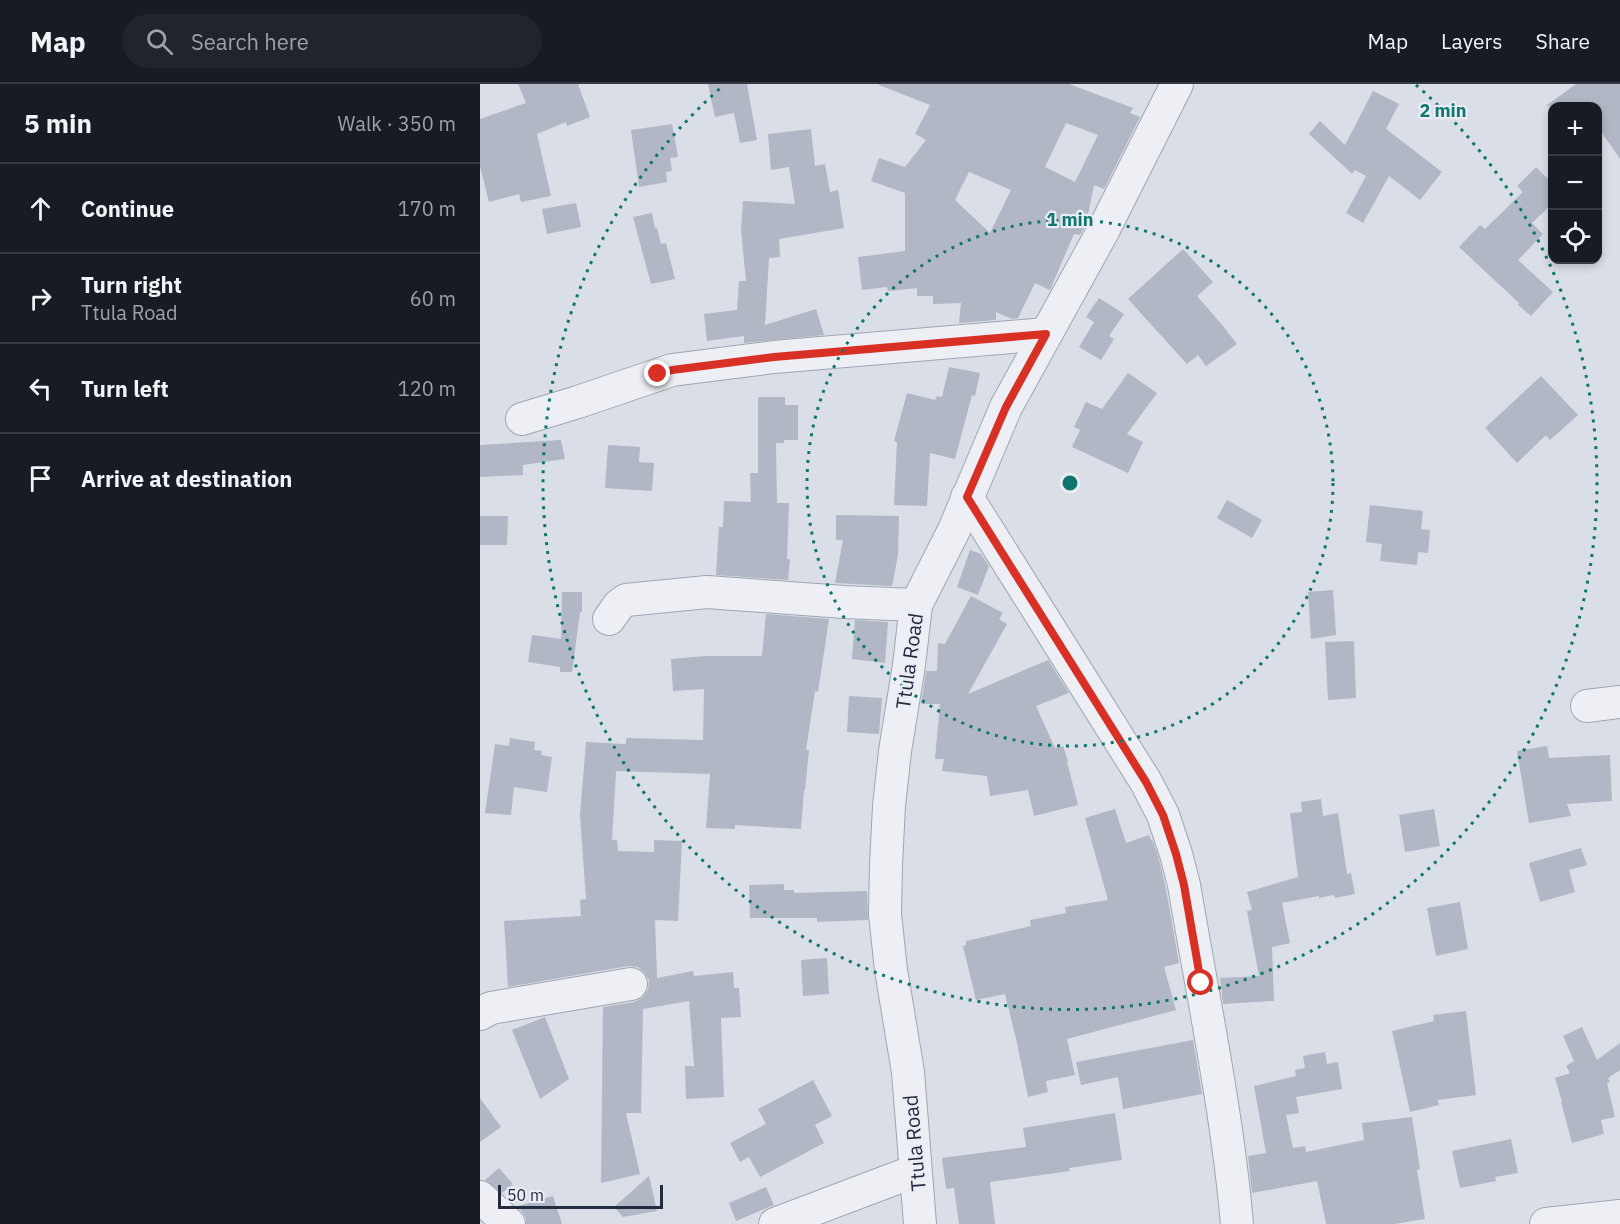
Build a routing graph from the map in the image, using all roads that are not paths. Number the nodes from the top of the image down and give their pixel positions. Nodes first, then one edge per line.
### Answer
1 (1166, 86) edge
2 (1046, 334) junction
3 (522, 418) dead end
4 (967, 497) junction
5 (916, 605) junction
6 (609, 620) dead end
7 (1620, 702) edge
8 (1587, 706) dead end
9 (631, 984) dead end
10 (480, 1014) edge
11 (915, 1171) junction
12 (480, 1197) edge
13 (1620, 1215) edge
14 (509, 1224) edge
15 (775, 1224) edge
16 (920, 1224) edge
17 (1238, 1224) edge
18 (1546, 1224) edge

1 - 2 street, Ttula Road
2 - 3 street
2 - 4 street, Ttula Road
4 - 5 street, Ttula Road
4 - 17 street
5 - 6 street
5 - 11 street, Ttula Road
7 - 8 street
9 - 10 street
11 - 15 street
11 - 16 street, Ttula Road
12 - 14 street
13 - 18 street

